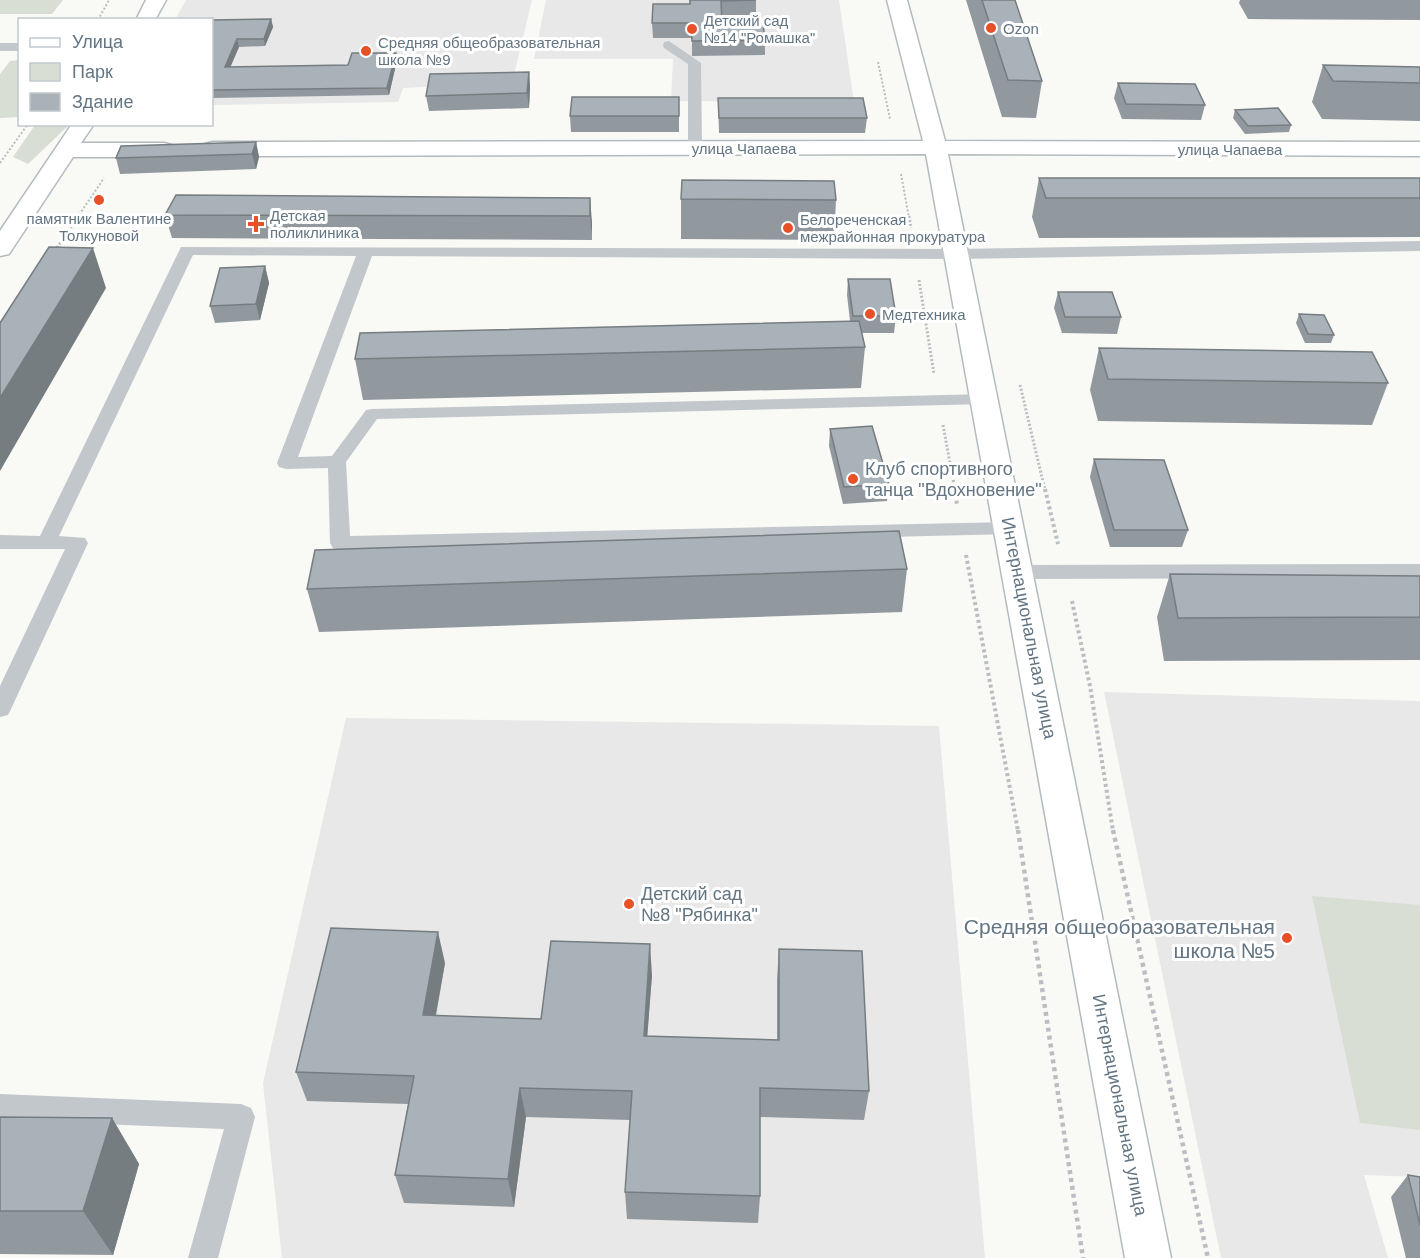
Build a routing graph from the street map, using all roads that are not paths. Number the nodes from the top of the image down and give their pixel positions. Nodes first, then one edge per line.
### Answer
1 (156, 0) edge
2 (897, 0) edge
3 (146, 18) edge
4 (669, 45) edge
5 (0, 47) edge
6 (18, 48) edge
7 (81, 126) edge
8 (695, 147) junction
9 (936, 148) junction
10 (1420, 149) edge
11 (67, 150) junction
12 (1420, 246) edge
13 (0, 249) edge
14 (366, 251) junction
15 (957, 254) junction
16 (986, 399) junction
17 (337, 462) junction
18 (1011, 528) junction
19 (0, 542) edge
20 (46, 543) junction
21 (1420, 571) edge
22 (1019, 572) junction
23 (0, 709) edge
24 (0, 1107) edge
25 (203, 1258) edge
26 (1149, 1258) edge

1 - 3 street
2 - 9 street, Интернациональная улица
4 - 8 lane
5 - 6 lane
7 - 11 street
8 - 9 street, улица Чапаева
8 - 11 street, улица Чапаева
9 - 10 street, улица Чапаева
9 - 15 street, Интернациональная улица
11 - 13 street
12 - 15 lane
14 - 15 lane
14 - 17 lane
14 - 20 lane
15 - 16 street, Интернациональная улица
16 - 17 lane
16 - 18 street, Интернациональная улица
17 - 18 lane
18 - 22 street, Интернациональная улица
19 - 20 lane
20 - 23 lane
21 - 22 lane
22 - 26 street, Интернациональная улица
24 - 25 lane

